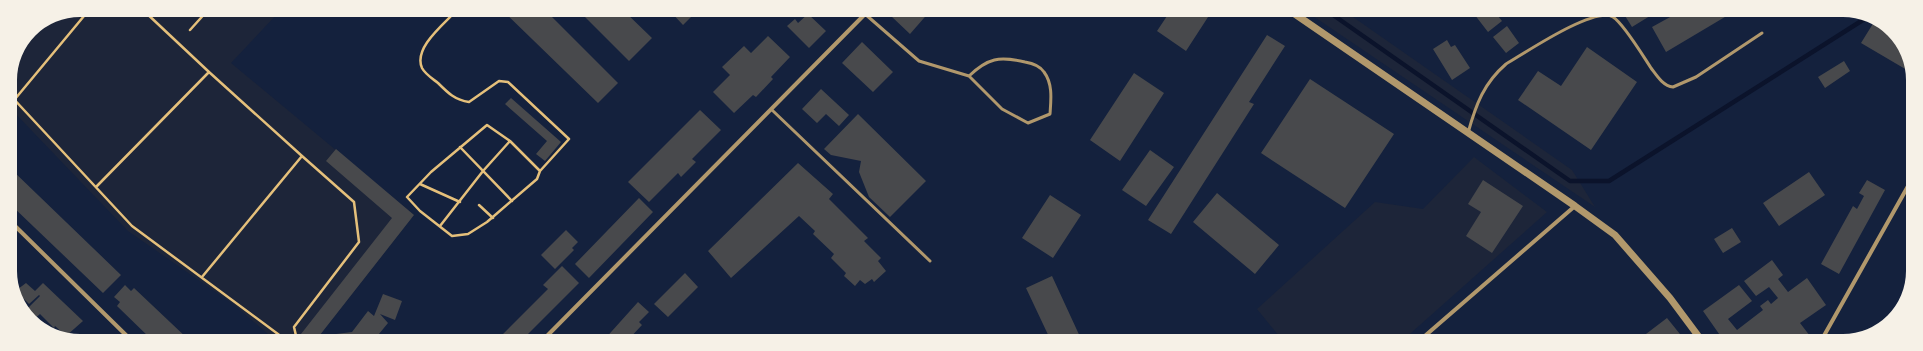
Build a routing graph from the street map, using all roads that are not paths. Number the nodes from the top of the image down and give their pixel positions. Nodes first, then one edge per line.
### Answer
1 (862, 17) edge
2 (869, 17) edge
3 (1299, 17) edge
4 (1593, 17) edge
5 (1610, 17) edge
6 (1762, 33) dead end
7 (969, 76) junction
8 (772, 110) junction
9 (1468, 132) junction
10 (1906, 190) edge
11 (1575, 206) junction
12 (17, 228) edge
13 (930, 261) dead end
14 (125, 334) edge
15 (549, 334) edge
16 (1427, 334) edge
17 (1697, 334) edge
18 (1825, 334) edge

1 - 8 street
2 - 7 lane
3 - 9 street
4 - 9 lane
5 - 6 lane
7 - 7 lane
8 - 13 lane
8 - 15 street
9 - 11 street
10 - 18 street
11 - 16 street
11 - 17 street
12 - 14 street

